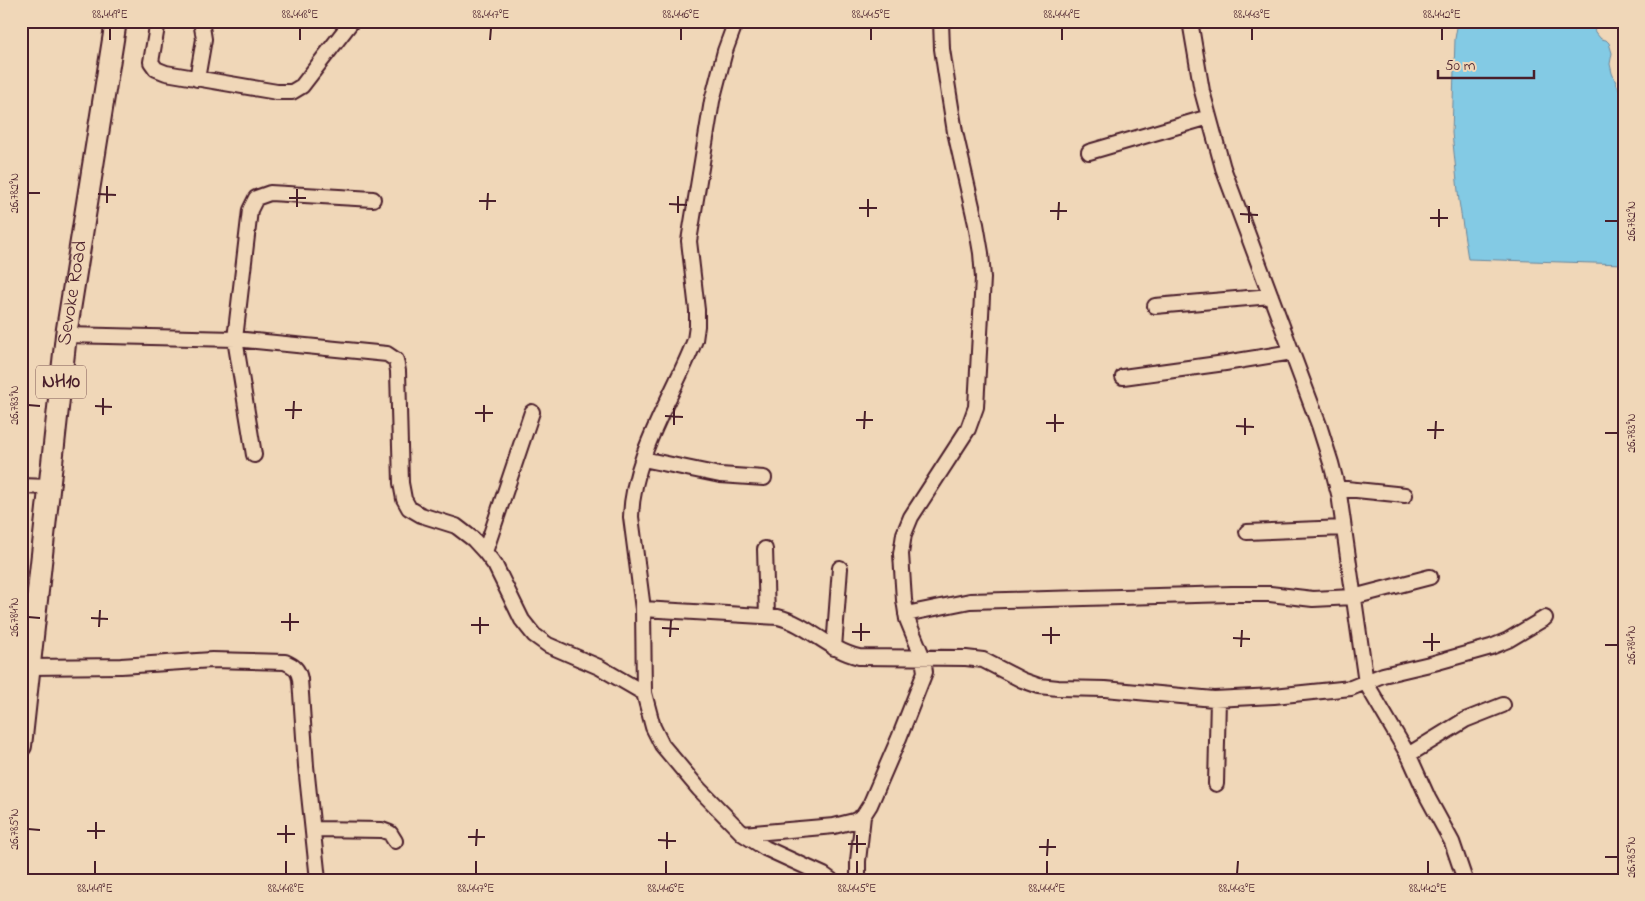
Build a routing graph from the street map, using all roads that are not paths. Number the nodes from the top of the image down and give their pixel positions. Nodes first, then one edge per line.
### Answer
1 (116, 21) edge
2 (158, 21) edge
3 (201, 21) edge
4 (352, 21) edge
5 (736, 21) edge
6 (941, 21) edge
7 (1190, 21) edge
8 (197, 79) junction
9 (1209, 117) junction
10 (1089, 152) dead end
11 (373, 199) dead end
12 (1271, 296) junction
13 (1155, 306) dead end
14 (66, 335) junction
15 (235, 339) junction
16 (1292, 352) junction
17 (1123, 377) dead end
18 (532, 412) dead end
19 (254, 456) dead end
20 (643, 459) junction
21 (764, 478) dead end
22 (21, 486) edge
23 (50, 487) junction
24 (1337, 488) junction
25 (1405, 495) dead end
26 (1344, 528) junction
27 (1247, 532) dead end
28 (765, 550) dead end
29 (485, 552) junction
30 (840, 568) dead end
31 (1430, 576) dead end
32 (1353, 597) junction
33 (643, 610) junction
34 (906, 614) junction
35 (768, 616) junction
36 (1545, 618) dead end
37 (834, 648) junction
38 (923, 658) junction
39 (30, 667) junction
40 (1366, 682) junction
41 (644, 693) junction
42 (1218, 699) junction
43 (1503, 705) dead end
44 (21, 746) edge
45 (1408, 754) junction
46 (1216, 784) dead end
47 (863, 816) junction
48 (313, 829) junction
49 (743, 834) junction
50 (395, 841) dead end
51 (318, 880) edge
52 (831, 880) edge
53 (858, 880) edge
54 (1465, 880) edge

1 - 14 highway, Sevoke Road / NH10
2 - 8 street
3 - 8 street
4 - 8 street
5 - 20 street
6 - 34 street
7 - 9 street
9 - 10 street
9 - 12 street
11 - 15 street
12 - 13 street
12 - 16 street
14 - 15 street
14 - 23 highway, Sevoke Road / NH10
15 - 19 street
15 - 29 street
16 - 17 street
16 - 24 street
18 - 29 street
20 - 21 street
20 - 33 street
22 - 23 street
23 - 39 highway, Sevoke Road / NH10
24 - 25 street
24 - 26 street
26 - 27 street
26 - 32 street
28 - 35 street
29 - 41 street
30 - 37 street
31 - 32 street
32 - 34 street
32 - 40 street
33 - 35 street
33 - 41 street
34 - 38 street
35 - 37 street
36 - 40 street
37 - 38 street
38 - 42 street
38 - 47 street
39 - 44 highway, Sevoke Road / NH10
39 - 48 street
40 - 42 street
40 - 45 street
41 - 49 street
42 - 46 street
43 - 45 street
45 - 54 street
47 - 49 street
47 - 53 street
48 - 50 street
48 - 51 street
49 - 52 street

